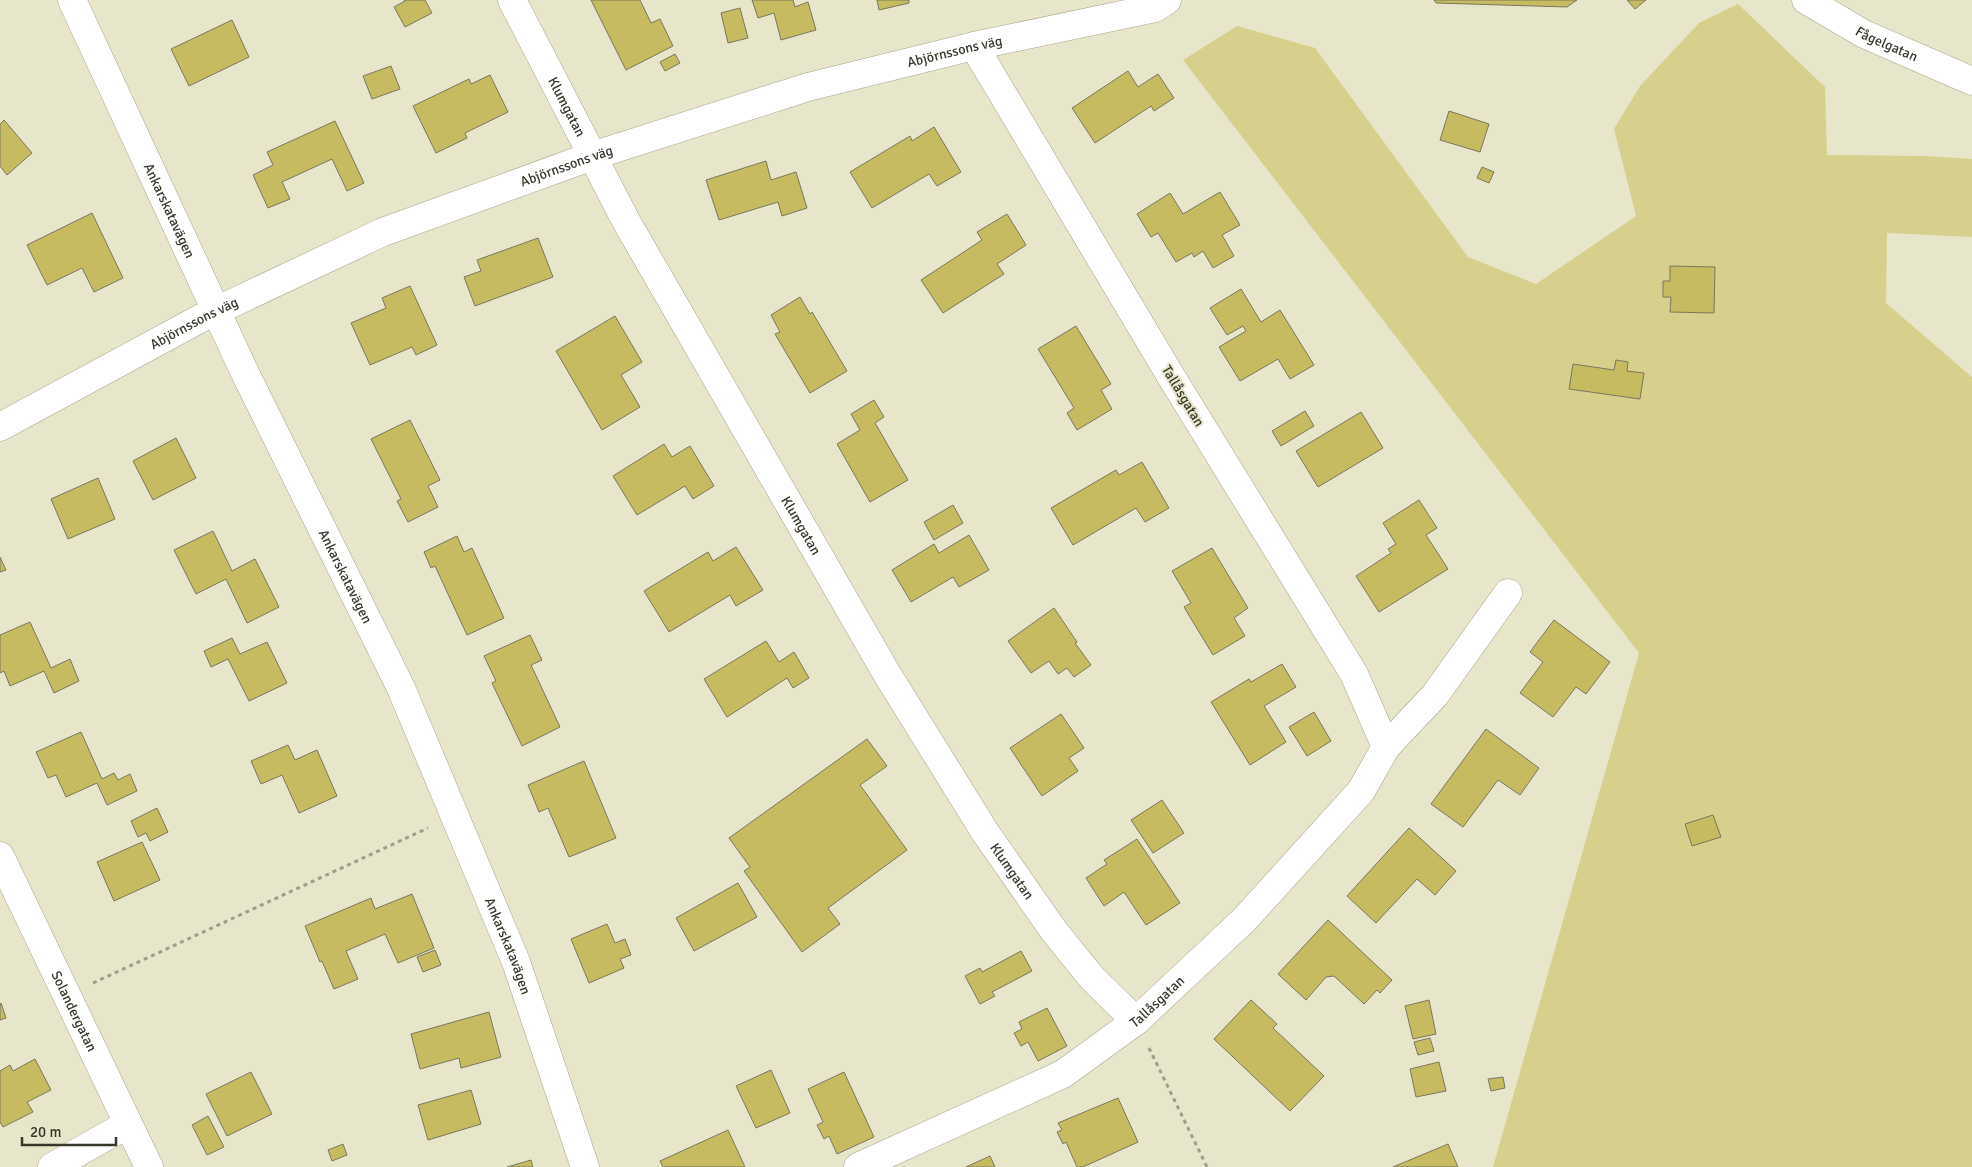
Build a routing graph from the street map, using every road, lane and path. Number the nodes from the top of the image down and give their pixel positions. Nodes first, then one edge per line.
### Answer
1 (72, 0) edge
2 (512, 0) edge
3 (1167, 0) edge
4 (1806, 0) edge
5 (974, 46) junction
6 (1972, 82) edge
7 (592, 156) junction
8 (217, 310) junction
9 (0, 426) edge
10 (1508, 593) dead end
11 (1386, 747) junction
12 (455, 817) junction
13 (0, 856) edge
14 (66, 996) junction
15 (1136, 1021) junction
16 (128, 1124) junction
17 (52, 1167) edge
18 (149, 1167) edge
19 (585, 1167) edge
20 (858, 1167) edge
21 (1207, 1167) edge

1 - 8 street, Ankarskatavägen
2 - 7 street, Klumgatan
3 - 5 street, Abjörnssons väg
4 - 6 street, Fågelgatan
5 - 7 street, Abjörnssons väg
5 - 11 street, Tallåsgatan
7 - 8 street, Abjörnssons väg
7 - 15 street, Klumgatan
8 - 9 street, Abjörnssons väg
8 - 12 street, Ankarskatavägen
10 - 11 street, Tallåsgatan
11 - 15 street, Tallåsgatan
12 - 14 path
12 - 19 street, Ankarskatavägen
13 - 14 street, Solandergatan
14 - 16 street, Solandergatan
15 - 20 street, Tallåsgatan
15 - 21 path
16 - 17 street
16 - 18 street, Solandergatan

